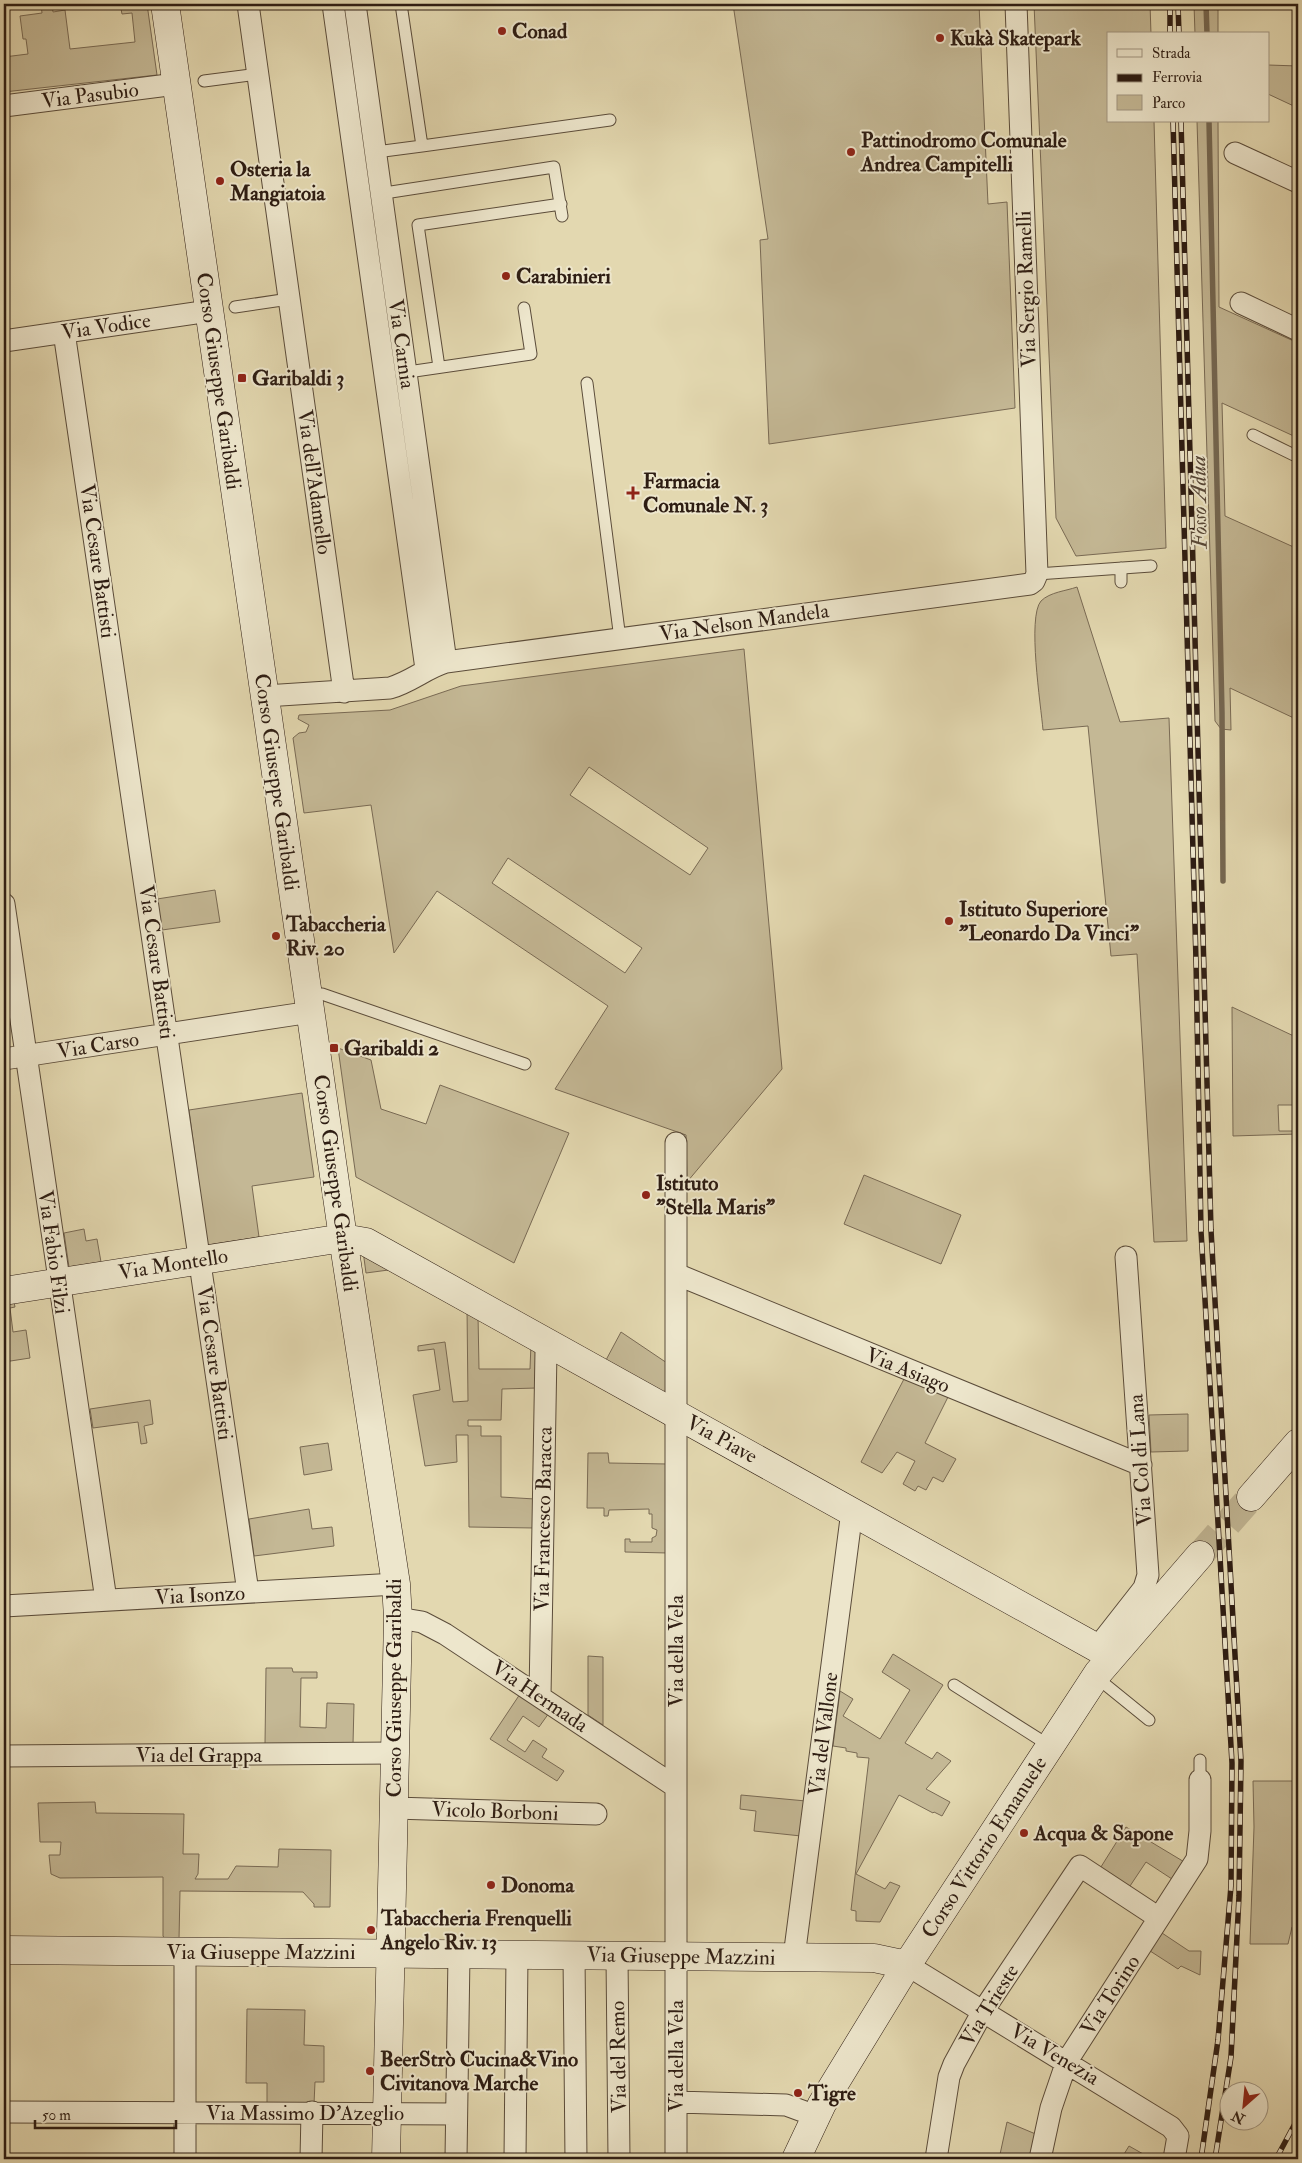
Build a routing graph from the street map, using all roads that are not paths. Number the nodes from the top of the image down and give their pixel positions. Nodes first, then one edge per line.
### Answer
1 (165, 4) edge
2 (248, 4) edge
3 (333, 4) edge
4 (355, 4) edge
5 (401, 4) edge
6 (1016, 4) edge
7 (258, 74) junction
8 (204, 81) dead end
9 (176, 84) junction
10 (4, 106) edge
11 (610, 120) dead end
12 (351, 136) junction
13 (374, 143) junction
14 (422, 146) junction
15 (1235, 153) dead end
16 (1298, 182) edge
17 (382, 193) junction
18 (360, 197) junction
19 (289, 299) junction
20 (1241, 303) dead end
21 (524, 308) dead end
22 (222, 309) junction
23 (1298, 330) edge
24 (64, 332) junction
25 (4, 341) edge
26 (439, 367) junction
27 (406, 372) junction
28 (385, 375) junction
29 (587, 383) dead end
30 (1252, 435) dead end
31 (1298, 456) edge
32 (425, 505) junction
33 (403, 507) junction
34 (1151, 566) dead end
35 (1121, 568) junction
36 (1037, 574) junction
37 (1121, 582) dead end
38 (620, 639) junction
39 (446, 662) junction
40 (426, 669) junction
41 (344, 692) junction
42 (265, 696) junction
43 (4, 904) edge
44 (309, 1004) junction
45 (168, 1034) junction
46 (25, 1056) junction
47 (4, 1060) edge
48 (525, 1064) dead end
49 (676, 1143) dead end
50 (343, 1238) junction
51 (1126, 1257) dead end
52 (200, 1260) junction
53 (676, 1274) junction
54 (59, 1282) junction
55 (4, 1291) edge
56 (550, 1343) junction
57 (676, 1413) junction
58 (1298, 1443) edge
59 (1140, 1465) junction
60 (1251, 1497) tunnel mouth
61 (852, 1511) junction
62 (1200, 1555) tunnel mouth
63 (396, 1584) junction
64 (248, 1592) junction
65 (106, 1600) junction
66 (4, 1606) edge
67 (398, 1618) junction
68 (1102, 1662) junction
69 (954, 1685) dead end
70 (540, 1696) junction
71 (1149, 1720) dead end
72 (1050, 1746) junction
73 (395, 1753) junction
74 (4, 1756) edge
75 (1200, 1770) dead end
76 (676, 1787) junction
77 (394, 1808) junction
78 (596, 1814) dead end
79 (1159, 1918) junction
80 (4, 1950) edge
81 (185, 1952) junction
82 (391, 1954) junction
83 (459, 1954) junction
84 (517, 1955) junction
85 (574, 1955) junction
86 (617, 1956) junction
87 (676, 1956) junction
88 (794, 1957) junction
89 (907, 1965) junction
90 (983, 2011) junction
91 (1067, 2062) junction
92 (676, 2102) junction
93 (4, 2112) edge
94 (184, 2112) junction
95 (312, 2112) junction
96 (387, 2112) junction
97 (456, 2114) junction
98 (816, 2116) junction
99 (185, 2159) edge
100 (311, 2159) edge
101 (386, 2159) edge
102 (456, 2159) edge
103 (515, 2159) edge
104 (576, 2159) edge
105 (619, 2159) edge
106 (676, 2159) edge
107 (796, 2159) edge
108 (936, 2159) edge
109 (1040, 2159) edge
110 (1174, 2159) edge

1 - 9 street, Corso Giuseppe Garibaldi
2 - 7 street, Via dell'Adamello
3 - 12 street, Via Carnia
4 - 13 street, Via Carnia
5 - 14 lane
6 - 36 street, Via Sergio Ramelli
7 - 8 lane
7 - 19 street, Via dell'Adamello
9 - 10 street, Via Pasubio
9 - 22 street, Corso Giuseppe Garibaldi
11 - 14 lane
12 - 13 lane
12 - 18 street, Via Carnia
13 - 14 lane
13 - 17 street, Via Carnia
15 - 16 street
17 - 18 lane
17 - 26 lane
17 - 27 street, Via Carnia
18 - 28 street, Via Carnia
19 - 22 lane
19 - 41 street, Via dell'Adamello
20 - 23 street
21 - 26 lane
22 - 24 street, Via Vodice
22 - 42 street, Corso Giuseppe Garibaldi
24 - 25 street, Via Vodice
24 - 45 street, Via Cesare Battisti
26 - 27 lane
27 - 28 lane
27 - 32 street, Via Carnia
28 - 33 street, Via Carnia
29 - 38 lane
30 - 31 lane
32 - 33 lane
32 - 39 street, Via Carnia
33 - 40 street, Via Carnia
34 - 35 lane
35 - 36 lane
35 - 37 lane
36 - 38 street, Via Nelson Mandela
38 - 39 street, Via Nelson Mandela
39 - 40 street
40 - 41 street
41 - 42 street
42 - 44 street, Corso Giuseppe Garibaldi
43 - 46 street, Via Fabio Filzi
44 - 45 street, Via Carso
44 - 48 lane
44 - 50 street, Corso Giuseppe Garibaldi
45 - 46 street, Via Carso
45 - 52 street, Via Cesare Battisti
46 - 47 street, Via Carso
46 - 54 street, Via Fabio Filzi
49 - 53 street, Via della Vela
50 - 52 street, Via Montello
50 - 56 street, Via Piave
50 - 63 street, Corso Giuseppe Garibaldi
51 - 59 street, Via Col di Lana
52 - 54 street, Via Montello
52 - 64 street, Via Cesare Battisti
53 - 57 street, Via della Vela
53 - 59 street, Via Asiago
54 - 55 street, Via Montello
54 - 65 street, Via Fabio Filzi
56 - 57 street, Via Piave
56 - 70 street, Via Francesco Baracca
57 - 61 street, Via Piave
57 - 76 street, Via della Vela
58 - 60 street
59 - 68 street, Via Col di Lana
61 - 68 street, Via Piave
61 - 88 street, Via del Vallone
62 - 68 street, Corso Vittorio Emanuele
63 - 64 street, Via Isonzo
63 - 67 street, Corso Giuseppe Garibaldi
64 - 65 street, Via Isonzo
65 - 66 street, Via Isonzo
67 - 70 street, Via Hermada
67 - 73 street, Corso Giuseppe Garibaldi
68 - 71 lane
68 - 72 street, Corso Vittorio Emanuele
69 - 72 lane
70 - 76 street, Via Hermada
72 - 89 street, Corso Vittorio Emanuele
73 - 74 street, Via del Grappa
73 - 77 street, Corso Giuseppe Garibaldi
75 - 79 street, Via Torino
76 - 87 street, Via della Vela
77 - 78 street, Vicolo Borboni
77 - 82 street, Corso Giuseppe Garibaldi
79 - 90 street, Via Trieste
79 - 91 street, Via Torino
80 - 81 street, Via Giuseppe Mazzini
81 - 82 street, Via Giuseppe Mazzini
81 - 94 street
82 - 83 street, Via Giuseppe Mazzini
82 - 96 street, Corso Giuseppe Garibaldi
83 - 84 street, Via Giuseppe Mazzini
83 - 97 street
84 - 85 street, Via Giuseppe Mazzini
84 - 103 street
85 - 86 street, Via Giuseppe Mazzini
85 - 104 street
86 - 87 street, Via Giuseppe Mazzini
86 - 105 street, Via del Remo
87 - 88 street, Via Giuseppe Mazzini
87 - 92 street, Via della Vela
88 - 89 street, Via Giuseppe Mazzini
89 - 90 street, Via Venezia
89 - 98 street, Corso Vittorio Emanuele
90 - 91 street, Via Venezia
90 - 108 street, Via Trieste
91 - 109 street, Via Torino
91 - 110 street, Via Venezia
92 - 98 street
92 - 106 street, Via della Vela
93 - 94 street, Via Massimo D'Azeglio
94 - 95 street, Via Massimo D'Azeglio
94 - 99 street
95 - 96 street, Via Massimo D'Azeglio
95 - 100 street
96 - 97 street, Via Massimo D'Azeglio
96 - 101 street, Corso Giuseppe Garibaldi
97 - 102 street
98 - 107 street, Corso Vittorio Emanuele

